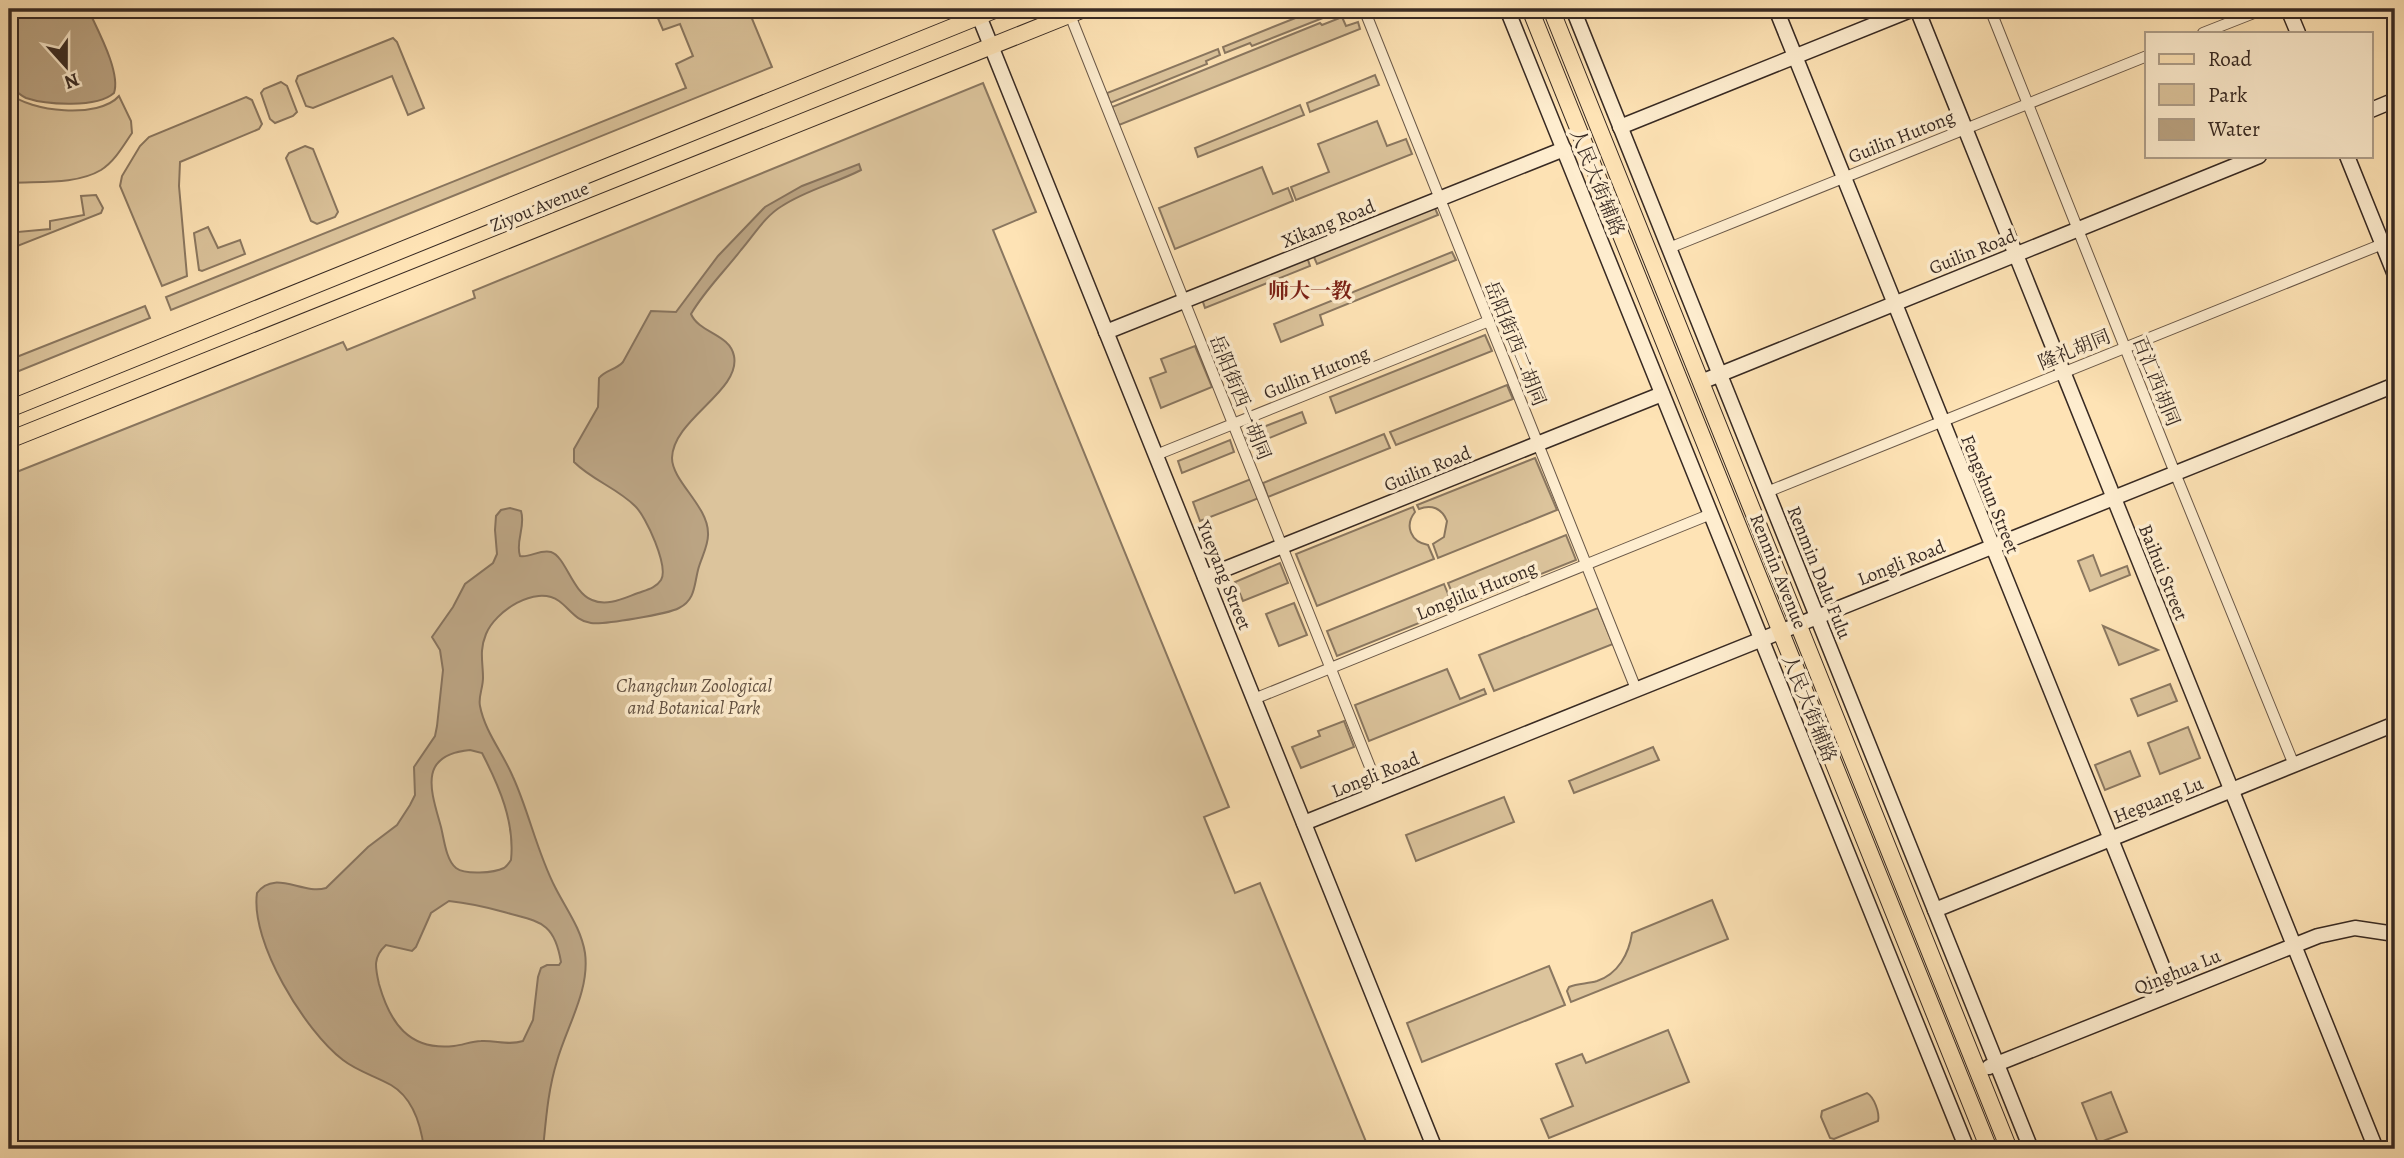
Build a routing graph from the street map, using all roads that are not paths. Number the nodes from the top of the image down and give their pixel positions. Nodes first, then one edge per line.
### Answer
1 (997, 9) edge
2 (1364, 9) edge
3 (1507, 9) edge
4 (1530, 9) edge
5 (1551, 9) edge
6 (1573, 9) edge
7 (1776, 9) edge
8 (1915, 9) edge
9 (1990, 9) edge
10 (2264, 9) edge
11 (2288, 9) edge
12 (1077, 12) edge
13 (979, 16) junction
14 (2206, 32) edge
15 (2298, 32) edge
16 (991, 47) junction
17 (1795, 56) junction
18 (2145, 57) edge
19 (2395, 100) edge
20 (2028, 104) junction
21 (2372, 110) edge
22 (1620, 127) junction
23 (1966, 128) junction
24 (1564, 149) junction
25 (2254, 158) edge
26 (2348, 158) edge
27 (1844, 177) junction
28 (1440, 199) junction
29 (2078, 229) junction
30 (2389, 242) edge
31 (1669, 248) junction
32 (2015, 254) junction
33 (2395, 275) edge
34 (1184, 300) junction
35 (1894, 303) junction
36 (1489, 321) junction
37 (1106, 332) junction
38 (2125, 348) junction
39 (2063, 373) junction
40 (1720, 375) junction
41 (1701, 382) junction
42 (2395, 385) edge
43 (1662, 394) junction
44 (9, 409) edge
45 (1941, 421) junction
46 (1233, 424) junction
47 (9, 440) edge
48 (1538, 444) junction
49 (1156, 455) junction
50 (2175, 473) junction
51 (1767, 492) junction
52 (2113, 498) junction
53 (1711, 514) junction
54 (1282, 546) junction
55 (1992, 547) junction
56 (1586, 564) junction
57 (1205, 577) junction
58 (1817, 617) junction
59 (1798, 625) junction
60 (1781, 631) junction
61 (1761, 639) junction
62 (1331, 668) junction
63 (1636, 689) junction
64 (1254, 699) junction
65 (2395, 724) edge
66 (2294, 765) junction
67 (2231, 790) junction
68 (1380, 792) junction
69 (1304, 823) junction
70 (2110, 839) junction
71 (1935, 910) junction
72 (2395, 934) edge
73 (2294, 945) junction
74 (2173, 993) junction
75 (1997, 1064) junction
76 (1978, 1072) junction
77 (1435, 1149) edge
78 (1967, 1149) edge
79 (1989, 1149) edge
80 (2009, 1149) edge
81 (2031, 1149) edge
82 (2376, 1149) edge

1 - 13 main road, Ziyou Avenue
2 - 28 street, 岳阳街西二胡同
3 - 24 street, 人民大街辅路
4 - 60 main road, Renmin Avenue
5 - 41 main road, Renmin Avenue
6 - 22 street, Renmin Dalu Fulu
7 - 17 street, Fengshun Street
8 - 17 street
8 - 23 street, Baihui Street
9 - 20 street, 百汇西胡同
10 - 14 street
11 - 15 street
12 - 16 main road, Ziyou Avenue
12 - 34 street, 岳阳街西一胡同
13 - 16 street, Yueyang Street
13 - 44 main road, Ziyou Avenue
16 - 37 street, Yueyang Street
16 - 47 main road, Ziyou Avenue
17 - 22 street
17 - 27 street, Fengshun Street
18 - 20 street, Guilin Hutong
19 - 21 street
20 - 23 street, Guilin Hutong
20 - 29 street, 百汇西胡同
22 - 31 street, Renmin Dalu Fulu
23 - 27 street, Guilin Hutong
23 - 32 street, Baihui Street
24 - 28 street, Xikang Road
24 - 43 street, 人民大街辅路
25 - 29 street, Guilin Road
26 - 30 street
27 - 31 street, Guilin Hutong
27 - 35 street, Fengshun Street
28 - 34 street, Xikang Road
28 - 36 street, 岳阳街西二胡同
29 - 32 street, Guilin Road
29 - 38 street, 百汇西胡同
30 - 33 street
30 - 38 street, 隆礼胡同
31 - 40 street, Renmin Dalu Fulu
32 - 35 street, Guilin Road
32 - 39 street, Baihui Street
34 - 37 street, Xikang Road
34 - 46 street, 岳阳街西一胡同
35 - 40 street, Guilin Road
35 - 45 street, Fengshun Street
36 - 46 street, Gullin Hutong
36 - 48 street, 岳阳街西二胡同
37 - 49 street, Yueyang Street
38 - 39 street, 隆礼胡同
38 - 50 street, 百汇西胡同
39 - 45 street, 隆礼胡同
39 - 52 street, Baihui Street
40 - 41 street, Guilin Road
40 - 51 street, Renmin Dalu Fulu
41 - 59 main road, Renmin Avenue
42 - 50 street, Longli Road
43 - 48 street, Guilin Road
43 - 53 street, 人民大街辅路
45 - 51 street, 隆礼胡同
45 - 55 street, Fengshun Street
46 - 49 street, Gullin Hutong
46 - 54 street, 岳阳街西一胡同
48 - 54 street, Guilin Road
48 - 56 street, 岳阳街西二胡同
49 - 57 street, Yueyang Street
50 - 52 street, Longli Road
50 - 66 street, 百汇西胡同
51 - 58 street, Renmin Dalu Fulu
52 - 55 street, Longli Road
52 - 67 street, Baihui Street
53 - 56 street, Longlilu Hutong
53 - 61 street, 人民大街辅路
54 - 57 street, Guilin Road
54 - 62 street, 岳阳街西一胡同
55 - 58 street, Longli Road
55 - 70 street, Fengshun Street
56 - 62 street, Longlilu Hutong
56 - 63 street, 岳阳街西二胡同
57 - 64 street, Yueyang Street
58 - 59 street, Longli Road
58 - 71 street, Renmin Dalu Fulu
59 - 60 street, Longli Road
59 - 76 main road, Renmin Avenue
60 - 61 street, Longli Road
60 - 79 main road, Renmin Avenue
61 - 63 street, Longli Road
61 - 78 street, 人民大街辅路
62 - 64 street, Longlilu Hutong
62 - 68 street, 岳阳街西一胡同
63 - 68 street, Longli Road
64 - 69 street, Yueyang Street
65 - 66 street, Heguang Lu
66 - 67 street, Heguang Lu
67 - 70 street, Heguang Lu
67 - 73 street, Baihui Street
68 - 69 street, Longli Road
69 - 77 street, Yueyang Street
70 - 71 street, Heguang Lu
70 - 74 street, Fengshun Street
71 - 75 street, Renmin Dalu Fulu
72 - 73 street, Qinghua Lu
73 - 74 street, Qinghua Lu
73 - 82 street, Baihui Street
74 - 75 street, Qinghua Lu
75 - 76 street, Qinghua Lu
75 - 81 street, Renmin Dalu Fulu
76 - 80 main road, Renmin Avenue

